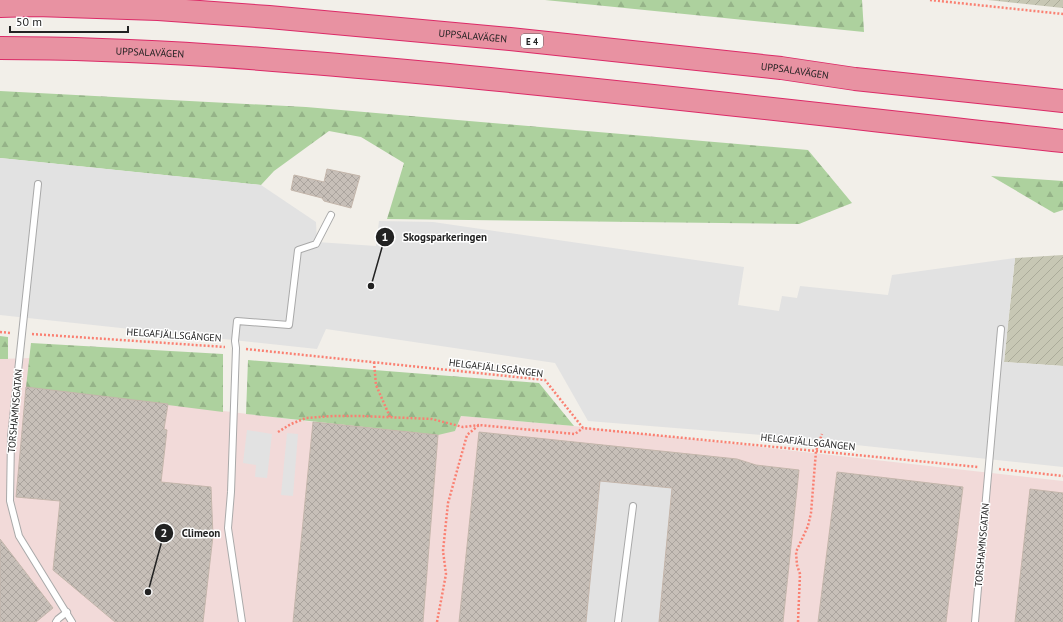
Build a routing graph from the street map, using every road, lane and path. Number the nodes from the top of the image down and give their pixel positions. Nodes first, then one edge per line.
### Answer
1 (930, 0) edge
2 (0, 6) edge
3 (1063, 14) edge
4 (0, 48) edge
5 (1063, 101) edge
6 (1063, 141) edge
7 (38, 184) dead end
8 (331, 215) dead end
9 (1001, 329) dead end
10 (0, 332) edge
11 (22, 333) junction
12 (236, 348) junction
13 (374, 362) junction
14 (390, 417) junction
15 (479, 425) junction
16 (583, 428) junction
17 (278, 432) dead end
18 (822, 434) dead end
19 (816, 451) junction
20 (989, 468) junction
21 (1063, 476) edge
22 (633, 506) dead end
23 (67, 612) junction
24 (56, 622) edge
25 (72, 622) edge
26 (242, 622) edge
27 (437, 622) edge
28 (618, 622) edge
29 (798, 622) edge
30 (975, 622) edge

1 - 3 path
2 - 5 highway, UPPSALAVÄGEN / E 4
4 - 6 highway, UPPSALAVÄGEN
7 - 11 lane, TORSHAMNSGATAN
8 - 12 lane
9 - 20 lane, TORSHAMNSGATAN
10 - 11 path, HELGAFJÄLLSGÅNGEN
11 - 12 path, HELGAFJÄLLSGÅNGEN
11 - 23 lane, TORSHAMNSGATAN
12 - 13 path, HELGAFJÄLLSGÅNGEN
12 - 26 lane
13 - 14 path
13 - 16 path, HELGAFJÄLLSGÅNGEN
14 - 15 path
14 - 17 path
15 - 16 path
15 - 27 path
16 - 19 path, HELGAFJÄLLSGÅNGEN
18 - 19 path
19 - 20 path, HELGAFJÄLLSGÅNGEN
19 - 29 path
20 - 21 path, HELGAFJÄLLSGÅNGEN
20 - 30 lane, TORSHAMNSGATAN
22 - 28 lane
23 - 24 lane
23 - 25 lane, TORSHAMNSGATAN

